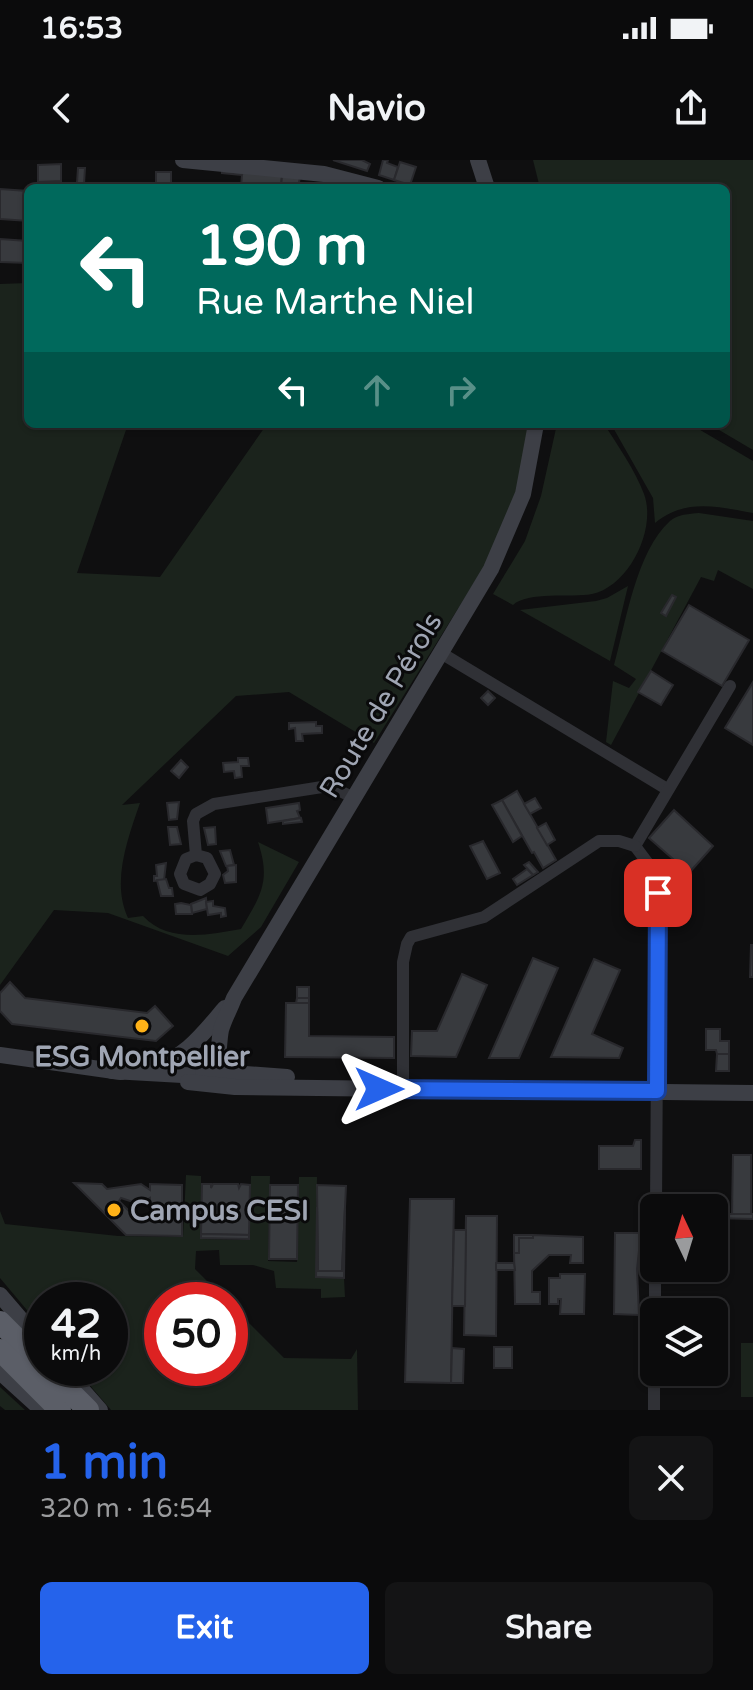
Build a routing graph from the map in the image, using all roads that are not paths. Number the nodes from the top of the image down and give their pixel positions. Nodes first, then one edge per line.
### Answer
1 (183, 160) edge
2 (478, 160) edge
3 (326, 167) edge
4 (368, 184) edge
5 (486, 184) edge
6 (535, 428) edge
7 (441, 653) junction
8 (730, 686) dead end
9 (667, 789) junction
10 (354, 798) junction
11 (635, 846) junction
12 (196, 855) dead end
13 (234, 998) junction
14 (194, 1042) junction
15 (0, 1047) edge
16 (219, 1052) junction
17 (0, 1055) edge
18 (152, 1065) junction
19 (247, 1075) junction
20 (205, 1077) junction
21 (753, 1082) edge
22 (403, 1084) junction
23 (656, 1086) junction
24 (753, 1093) edge
25 (656, 1194) edge
26 (0, 1295) edge
27 (0, 1322) edge
28 (24, 1323) edge
29 (24, 1346) edge
30 (0, 1350) edge
31 (0, 1372) edge
32 (64, 1386) edge
33 (79, 1386) edge
34 (654, 1386) edge
35 (42, 1410) edge
36 (60, 1410) edge
37 (88, 1410) edge
38 (100, 1410) edge
39 (654, 1410) edge

1 - 3 main road
2 - 5 main road
3 - 4 main road
6 - 7 main road, Route de Pérols
7 - 9 street
7 - 10 main road, Route de Pérols
8 - 9 street
9 - 11 street
10 - 12 street
10 - 13 main road, Route de Pérols
11 - 22 street
11 - 23 street
13 - 14 main road, Route de Pérols
13 - 16 main road, Route de Pérols
14 - 16 main road
14 - 18 main road, Route de Pérols
14 - 20 main road
15 - 18 main road
16 - 19 main road
16 - 20 main road, Route de Pérols
17 - 20 main road
18 - 20 main road
19 - 20 main road
19 - 22 main road
20 - 22 main road
21 - 23 main road
22 - 23 main road
23 - 24 main road
23 - 25 street
26 - 28 main road
27 - 29 highway
30 - 36 highway
31 - 35 main road
32 - 37 highway
33 - 38 main road
34 - 39 street

